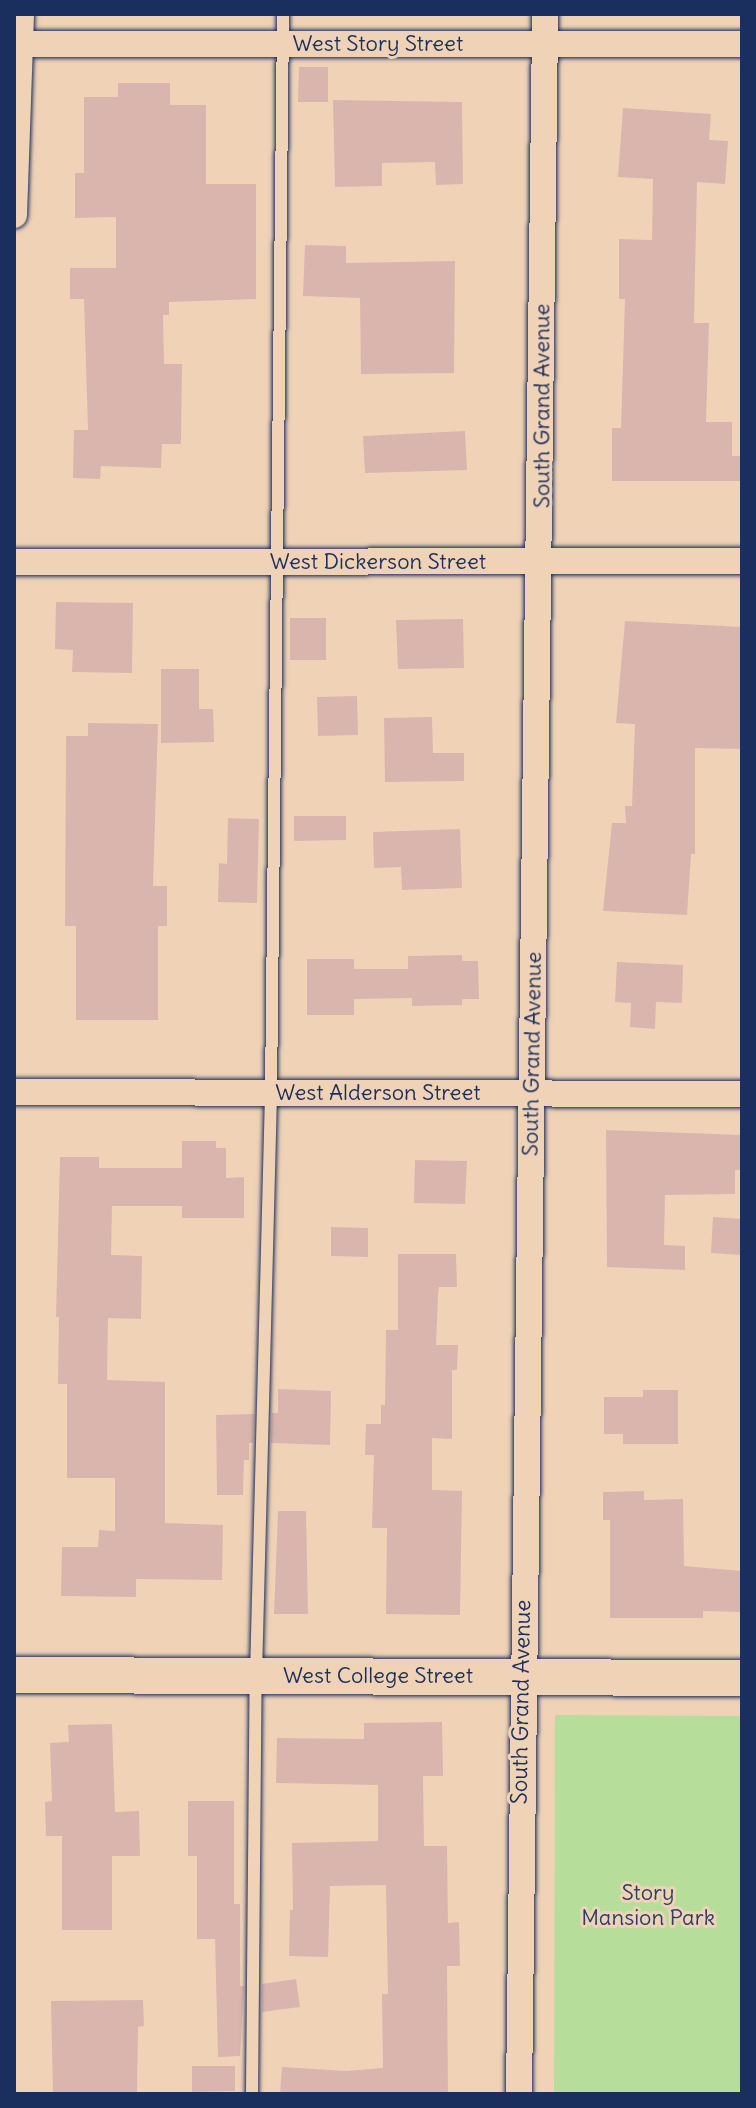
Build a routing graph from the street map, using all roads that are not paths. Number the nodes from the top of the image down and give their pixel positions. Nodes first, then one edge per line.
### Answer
1 (21, 14) edge
2 (283, 14) edge
3 (545, 14) edge
4 (17, 44) edge
5 (282, 44) junction
6 (545, 44) junction
7 (742, 44) edge
8 (14, 215) edge
9 (742, 561) edge
10 (14, 562) edge
11 (275, 562) junction
12 (541, 562) junction
13 (14, 1092) edge
14 (271, 1093) junction
15 (531, 1094) junction
16 (742, 1094) edge
17 (14, 1675) edge
18 (256, 1675) junction
19 (521, 1677) junction
20 (742, 1678) edge
21 (252, 2094) edge
22 (519, 2094) edge

1 - 4 street
2 - 5 lane
3 - 6 street, South Grand Avenue
4 - 5 street, West Story Street
4 - 8 street
5 - 6 street, West Story Street
5 - 11 lane
6 - 7 street, West Story Street
6 - 12 street, South Grand Avenue
9 - 12 street, West Dickerson Street
10 - 11 street, West Dickerson Street
11 - 12 street, West Dickerson Street
11 - 14 lane
12 - 15 street, South Grand Avenue
13 - 14 street, West Alderson Street
14 - 15 street, West Alderson Street
14 - 18 lane
15 - 16 street, West Alderson Street
15 - 19 street, South Grand Avenue
17 - 18 main road, West College Street
18 - 19 main road, West College Street
18 - 21 lane
19 - 20 main road, West College Street
19 - 22 street, South Grand Avenue

